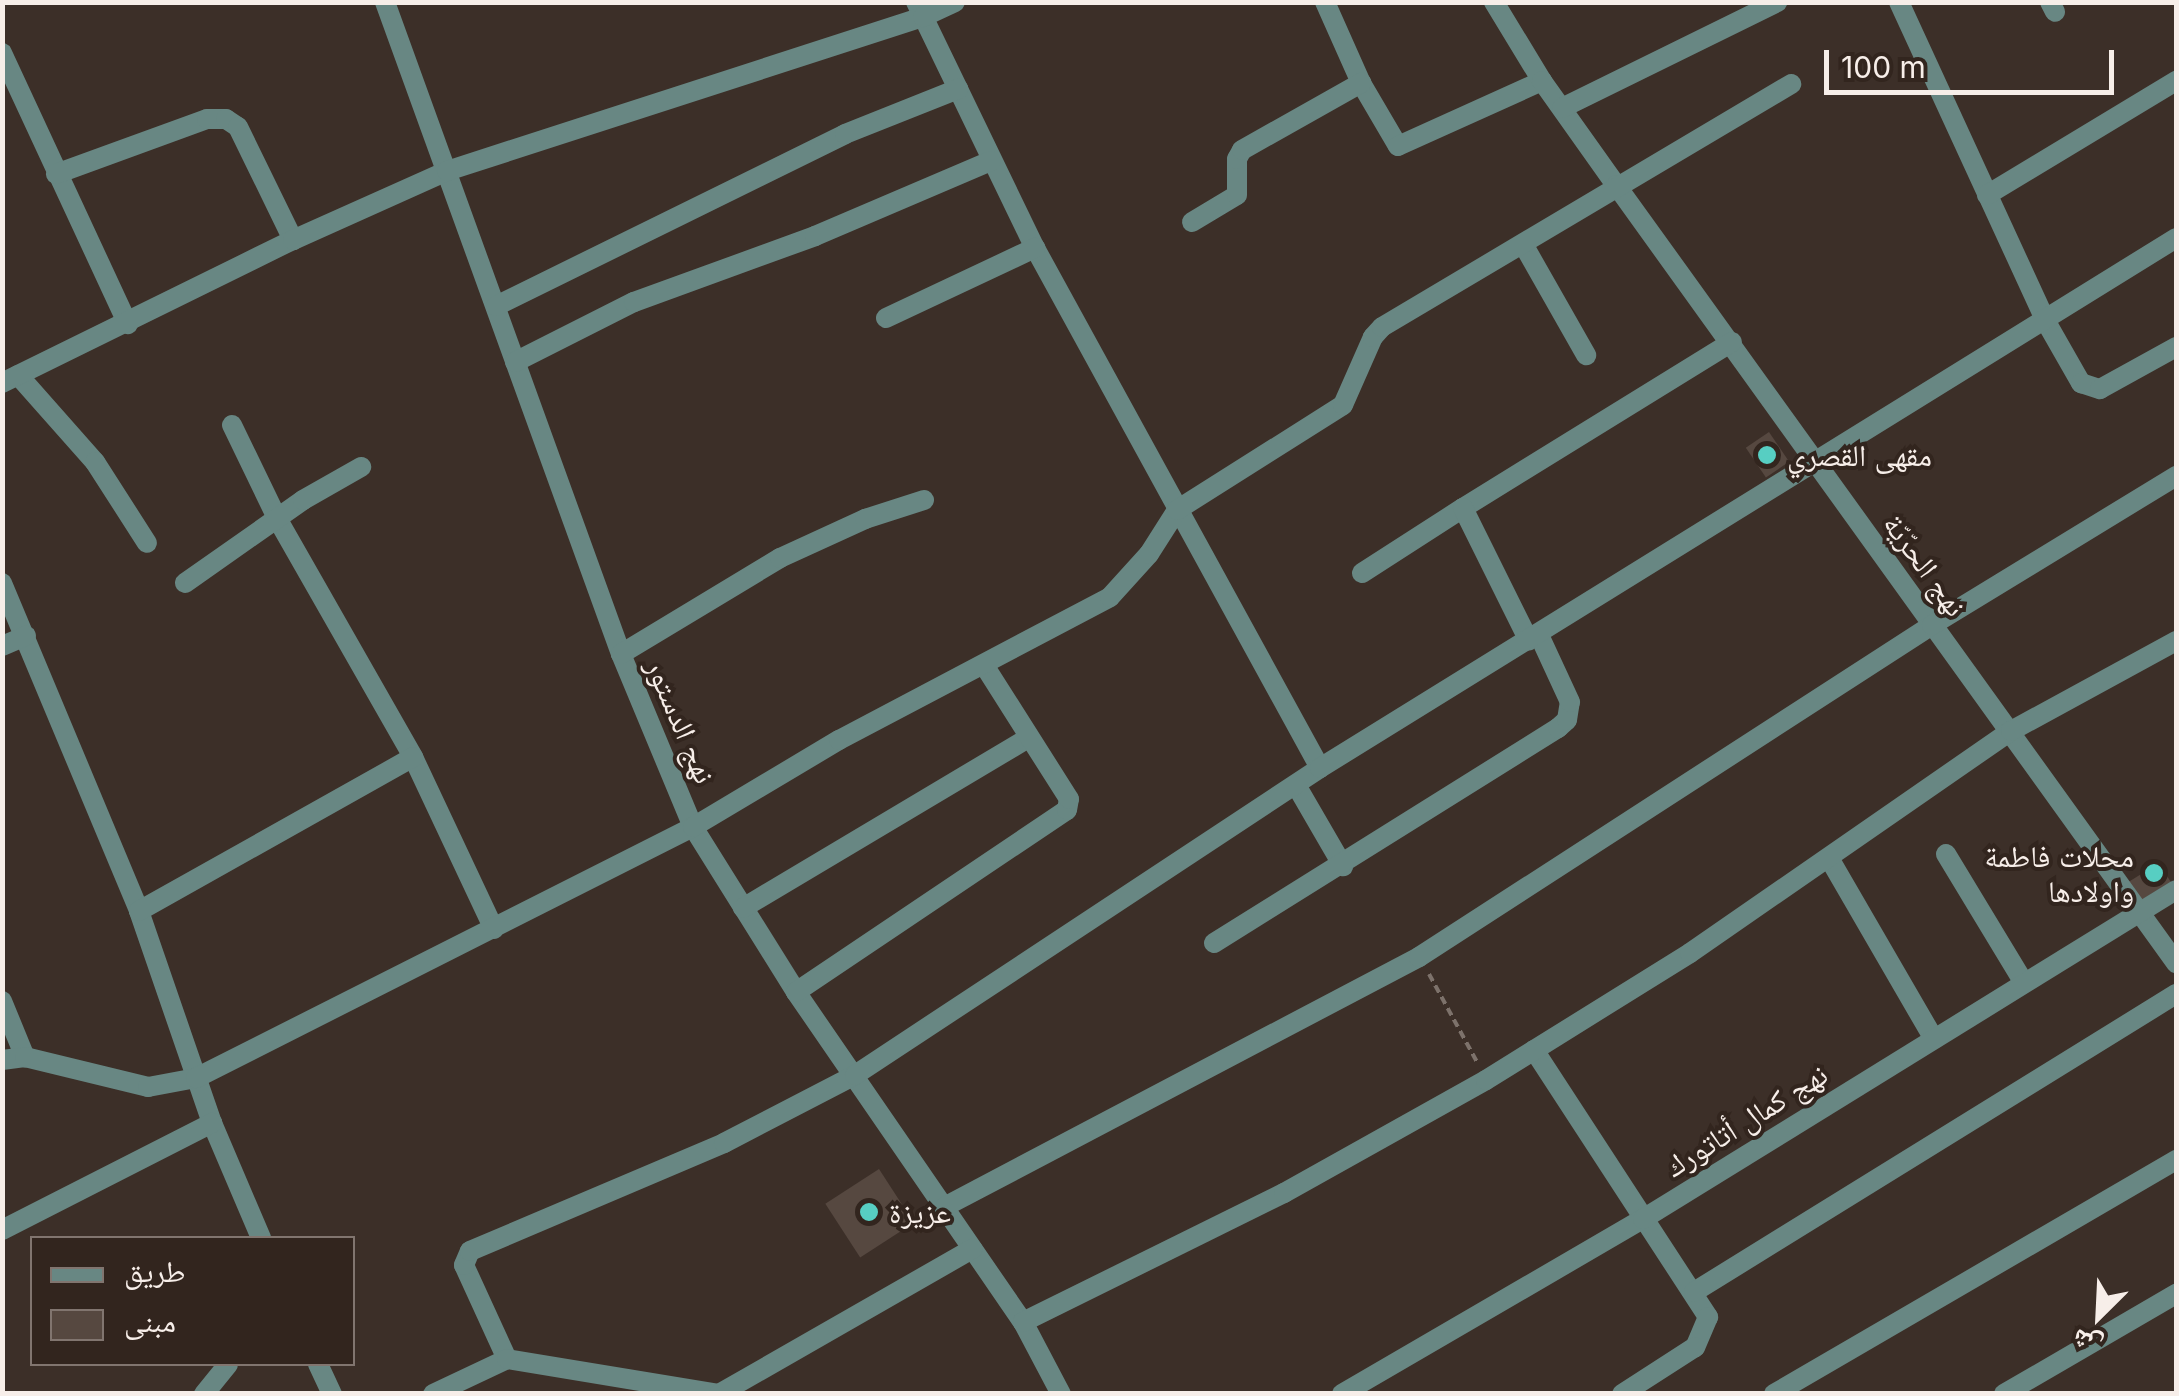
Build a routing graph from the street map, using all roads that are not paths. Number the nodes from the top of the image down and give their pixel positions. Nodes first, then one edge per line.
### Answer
1 (385, 2) edge
2 (955, 2) edge
3 (1325, 2) edge
4 (1494, 2) edge
5 (1776, 2) edge
6 (1898, 2) edge
7 (920, 10) edge
8 (2, 52) edge
9 (2176, 80) edge
10 (1542, 81) junction
11 (1361, 83) junction
12 (1790, 84) dead end
13 (958, 89) junction
14 (1562, 108) junction
15 (991, 161) junction
16 (447, 171) junction
17 (56, 174) junction
18 (1616, 186) junction
19 (1986, 195) junction
20 (1192, 222) dead end
21 (2176, 238) edge
22 (293, 240) junction
23 (1523, 244) junction
24 (1036, 248) junction
25 (496, 306) junction
26 (886, 318) dead end
27 (2045, 320) junction
28 (128, 324) junction
29 (1732, 342) junction
30 (2176, 347) edge
31 (1586, 355) dead end
32 (515, 362) junction
33 (10, 379) edge
34 (232, 425) dead end
35 (1814, 462) junction
36 (361, 467) dead end
37 (2176, 476) edge
38 (924, 500) dead end
39 (1464, 508) junction
40 (1177, 510) junction
41 (278, 520) junction
42 (147, 542) dead end
43 (1362, 573) dead end
44 (2, 583) edge
45 (185, 583) dead end
46 (1932, 625) junction
47 (26, 636) junction
48 (1534, 638) junction
49 (2176, 641) edge
50 (2, 646) edge
51 (621, 654) junction
52 (984, 665) junction
53 (2011, 732) junction
54 (1028, 738) junction
55 (412, 757) junction
56 (1320, 768) junction
57 (1296, 784) junction
58 (693, 827) junction
59 (1946, 854) dead end
60 (1828, 858) junction
61 (1342, 866) junction
62 (2176, 890) edge
63 (743, 908) junction
64 (139, 911) junction
65 (2138, 913) junction
66 (494, 929) junction
67 (1214, 942) dead end
68 (2176, 963) edge
69 (2024, 981) junction
70 (796, 992) junction
71 (2176, 994) edge
72 (2, 1001) edge
73 (1934, 1039) junction
74 (1534, 1050) junction
75 (25, 1057) junction
76 (2, 1060) edge
77 (856, 1075) junction
78 (196, 1078) junction
79 (212, 1123) junction
80 (2176, 1160) edge
81 (946, 1206) junction
82 (1643, 1219) junction
83 (2, 1230) edge
84 (260, 1236) edge
85 (972, 1249) junction
86 (1694, 1292) junction
87 (2176, 1294) edge
88 (1022, 1322) junction
89 (507, 1359) junction
90 (226, 1366) edge
91 (319, 1366) edge
92 (204, 1394) edge
93 (332, 1394) edge
94 (433, 1394) edge
95 (718, 1394) edge
96 (1061, 1394) edge
97 (1342, 1394) edge
98 (1622, 1394) edge
99 (1774, 1394) edge
100 (2004, 1394) edge

1 - 16 street, نهج الدستور
2 - 7 street
3 - 11 street
4 - 10 street, نهج الحرّيّة
5 - 14 street
6 - 19 street
7 - 13 street
7 - 16 street
8 - 17 street
9 - 19 street
10 - 11 street
10 - 14 street, نهج الحرّيّة
11 - 20 street
12 - 18 street
13 - 15 street
13 - 25 street
14 - 18 street, نهج الحرّيّة
15 - 24 street
15 - 32 street
16 - 22 street
16 - 25 street, نهج الدستور
17 - 22 street
17 - 28 street
18 - 23 street
18 - 29 street, نهج الحرّيّة
19 - 27 street
21 - 27 street
22 - 28 street
23 - 31 street
23 - 40 street
24 - 26 street
24 - 40 street
25 - 32 street, نهج الدستور
27 - 30 street
27 - 35 street
28 - 33 street
29 - 35 street, نهج الحرّيّة
29 - 39 street
32 - 51 street, نهج الدستور
33 - 42 street
34 - 41 street
35 - 46 street, نهج الحرّيّة
35 - 48 street
36 - 41 street
37 - 46 street
38 - 51 street
39 - 43 street
39 - 48 street
40 - 52 street
40 - 56 street
41 - 45 street
41 - 55 street
44 - 47 street
46 - 53 street, نهج الحرّيّة
46 - 81 street
47 - 50 street
47 - 64 street
48 - 56 street
48 - 61 street
49 - 53 street
51 - 58 street, نهج الدستور
52 - 54 street
52 - 58 street
53 - 60 street
53 - 65 street, نهج الحرّيّة
54 - 63 street
54 - 70 street
55 - 64 street
55 - 66 street
56 - 57 street
57 - 61 street
57 - 77 street
58 - 63 street, نهج الدستور
58 - 66 street
59 - 69 street
60 - 73 street
60 - 74 street
61 - 67 street
62 - 65 street, نهج كمال أتاتورك
63 - 70 street, نهج الدستور
64 - 78 street
65 - 68 street, نهج الحرّيّة
65 - 69 street, نهج كمال أتاتورك
66 - 78 street
69 - 73 street, نهج كمال أتاتورك
70 - 77 street, نهج الدستور
71 - 86 street
72 - 75 street
73 - 82 street, نهج كمال أتاتورك
74 - 82 street
74 - 88 street
75 - 76 street
75 - 78 street
77 - 81 street, نهج الدستور
77 - 89 street
78 - 79 street
79 - 83 street
79 - 84 street
80 - 99 street
81 - 85 street, نهج الدستور
82 - 86 street
82 - 97 street, نهج كمال أتاتورك
85 - 88 street, نهج الدستور
85 - 95 street
86 - 98 street
87 - 100 street
88 - 96 street, نهج الدستور
89 - 94 street
89 - 95 street
90 - 92 street
91 - 93 street

